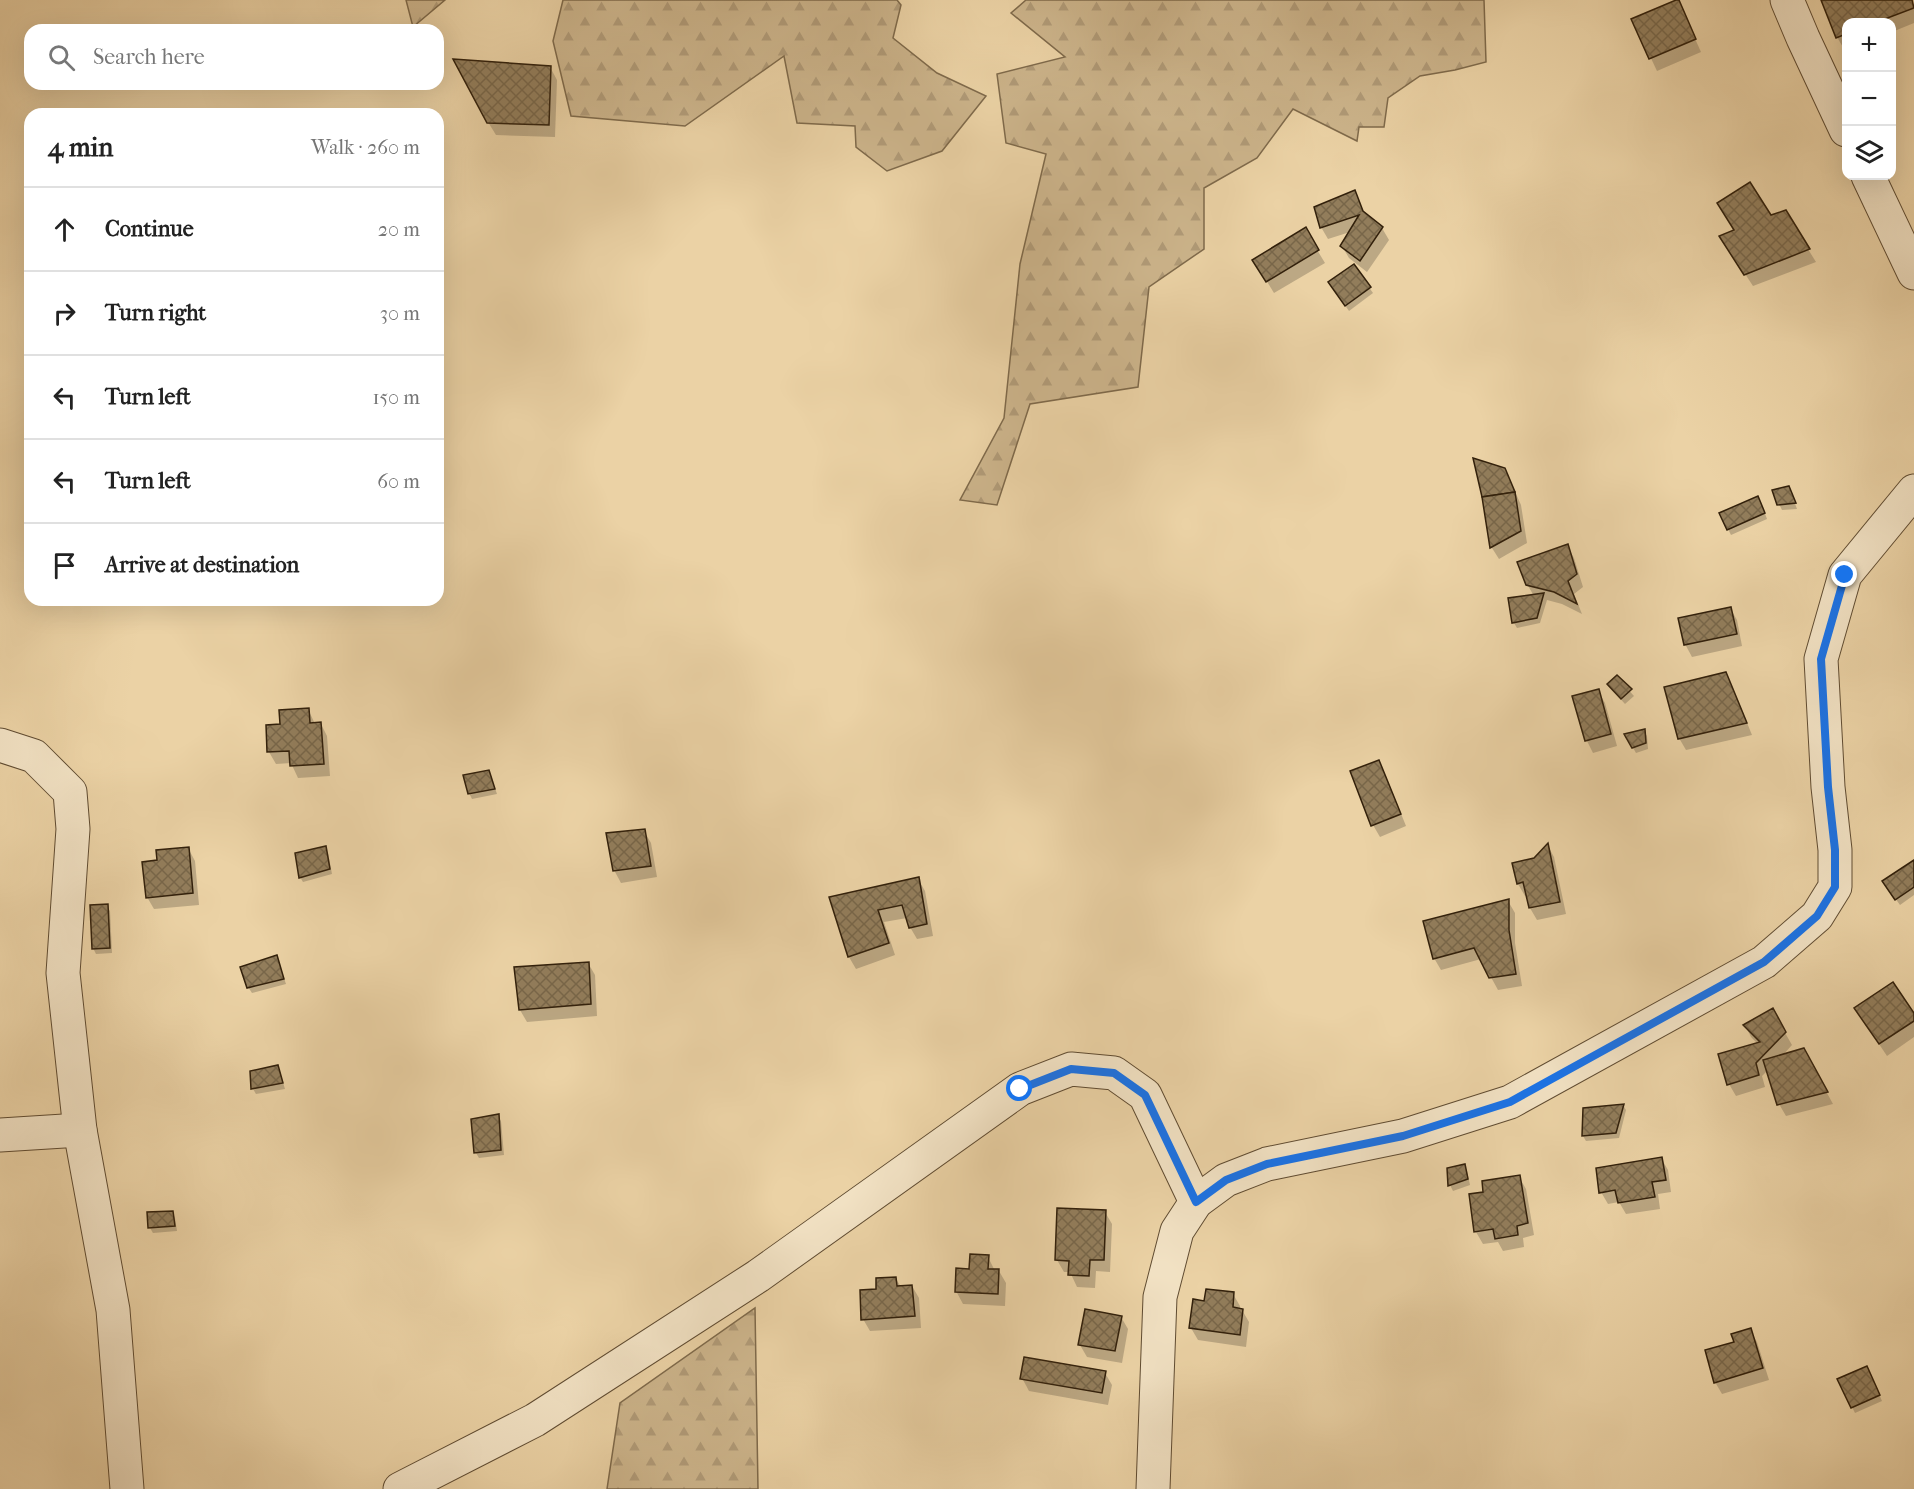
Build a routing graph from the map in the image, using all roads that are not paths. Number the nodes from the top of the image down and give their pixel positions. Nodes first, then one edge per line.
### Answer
1 (1787, 0) edge
2 (1845, 126) edge
3 (1870, 180) edge
4 (1914, 273) edge
5 (1914, 491) edge
6 (0, 746) edge
7 (80, 1130) junction
8 (0, 1135) edge
9 (1196, 1202) junction
10 (127, 1489) edge
11 (400, 1489) edge
12 (1153, 1489) edge

1 - 2 street
3 - 4 street
5 - 9 street
6 - 7 street
7 - 8 street
7 - 10 street
9 - 11 street
9 - 12 street

